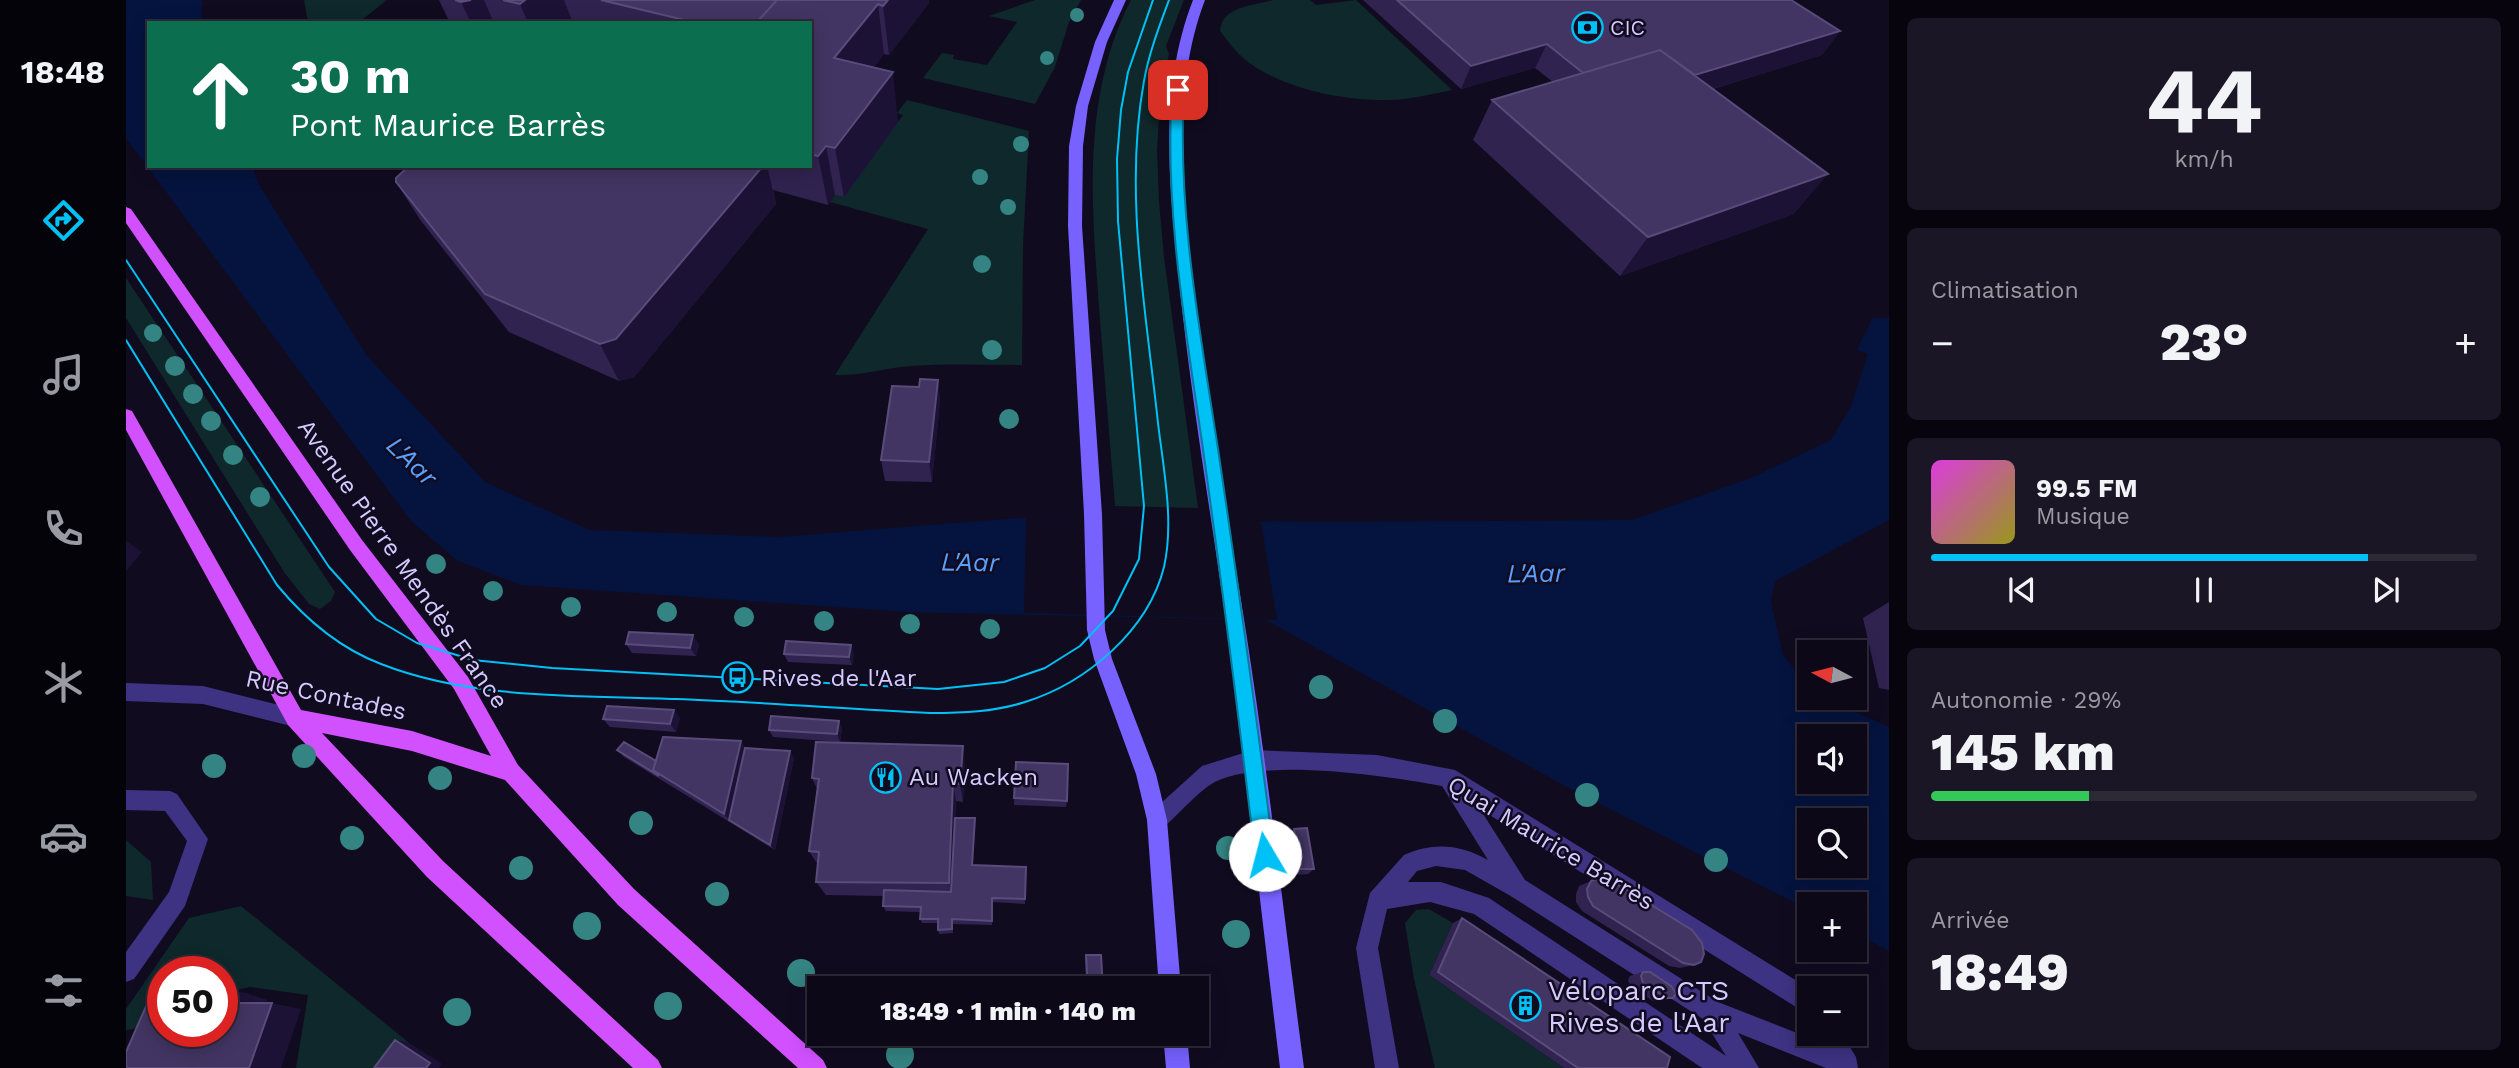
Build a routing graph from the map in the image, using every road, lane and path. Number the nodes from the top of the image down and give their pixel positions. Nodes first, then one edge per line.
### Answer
1 (1120, 0) edge
2 (1201, 1) edge
3 (126, 212) edge
4 (126, 415) edge
5 (126, 692) edge
6 (295, 718) junction
7 (1253, 760) junction
8 (511, 772) junction
9 (1448, 776) junction
10 (126, 800) edge
11 (1157, 820) junction
12 (1517, 887) junction
13 (1378, 901) junction
14 (126, 971) edge
15 (1169, 976) edge
16 (1797, 995) edge
17 (1711, 1011) junction
18 (1176, 1046) edge
19 (1836, 1046) edge
20 (1849, 1066) edge
21 (650, 1068) edge
22 (815, 1068) edge
23 (1178, 1068) edge
24 (1292, 1068) edge
25 (1387, 1068) edge
26 (1723, 1068) edge
27 (1747, 1068) edge

1 - 11 main road
2 - 7 main road
3 - 8 main road, Avenue Pierre Mendès France
4 - 6 main road
5 - 6 street, Rue Contades
6 - 8 main road, Rue Contades
6 - 21 main road
7 - 9 street, Quai Maurice Barrès
7 - 11 street, Quai Maurice Barrès
7 - 24 main road
8 - 22 main road, Avenue Pierre Mendès France
9 - 12 street
9 - 16 street, Quai Maurice Barrès
10 - 14 street
11 - 15 main road
12 - 13 street
12 - 17 street
13 - 25 street
13 - 26 street
17 - 20 street
17 - 27 street
18 - 23 main road
19 - 20 street

